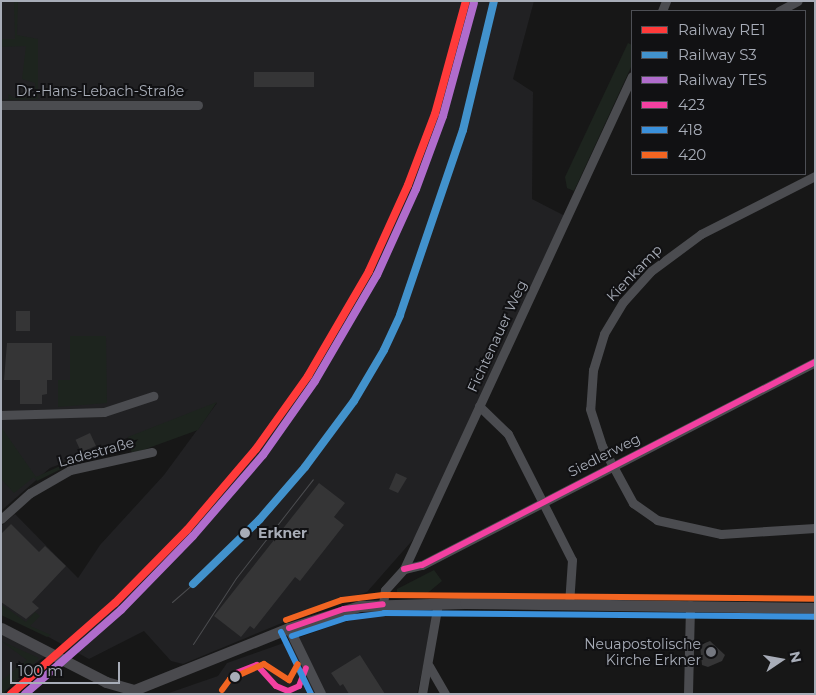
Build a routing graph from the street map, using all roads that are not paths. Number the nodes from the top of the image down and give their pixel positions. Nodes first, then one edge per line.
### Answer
1 (798, 1) edge
2 (781, 10) edge
3 (631, 78) edge
4 (1, 105) edge
5 (198, 105) dead end
6 (815, 176) edge
7 (815, 362) edge
8 (153, 396) dead end
9 (479, 406) junction
10 (1, 414) edge
11 (152, 452) dead end
12 (612, 466) junction
13 (542, 503) junction
14 (1, 520) edge
15 (815, 528) edge
16 (404, 569) junction
17 (438, 603) junction
18 (383, 604) junction
19 (569, 604) junction
20 (690, 605) junction
21 (815, 608) edge
22 (1, 628) edge
23 (289, 628) junction
24 (428, 664) junction
25 (321, 694) edge
26 (422, 694) edge
27 (435, 694) edge
28 (439, 694) edge
29 (445, 694) edge
30 (688, 694) edge

1 - 2 street
3 - 9 street, Fichtenauer Weg
4 - 5 street, Dr.-Hans-Lebach-Straße
6 - 12 street, Kienkamp
7 - 12 street, Siedlerweg
8 - 10 street
9 - 13 street
9 - 16 street, Fichtenauer Weg
11 - 14 street, Ladestraße
12 - 13 street, Siedlerweg
12 - 15 street, Kienkamp
13 - 16 street, Siedlerweg
13 - 19 street
16 - 18 street, Fichtenauer Weg
17 - 18 main road
17 - 19 main road
17 - 24 street
18 - 23 main road
19 - 20 main road
20 - 21 main road
20 - 30 street
22 - 23 main road
23 - 25 street
24 - 26 street
24 - 29 street
27 - 28 street

